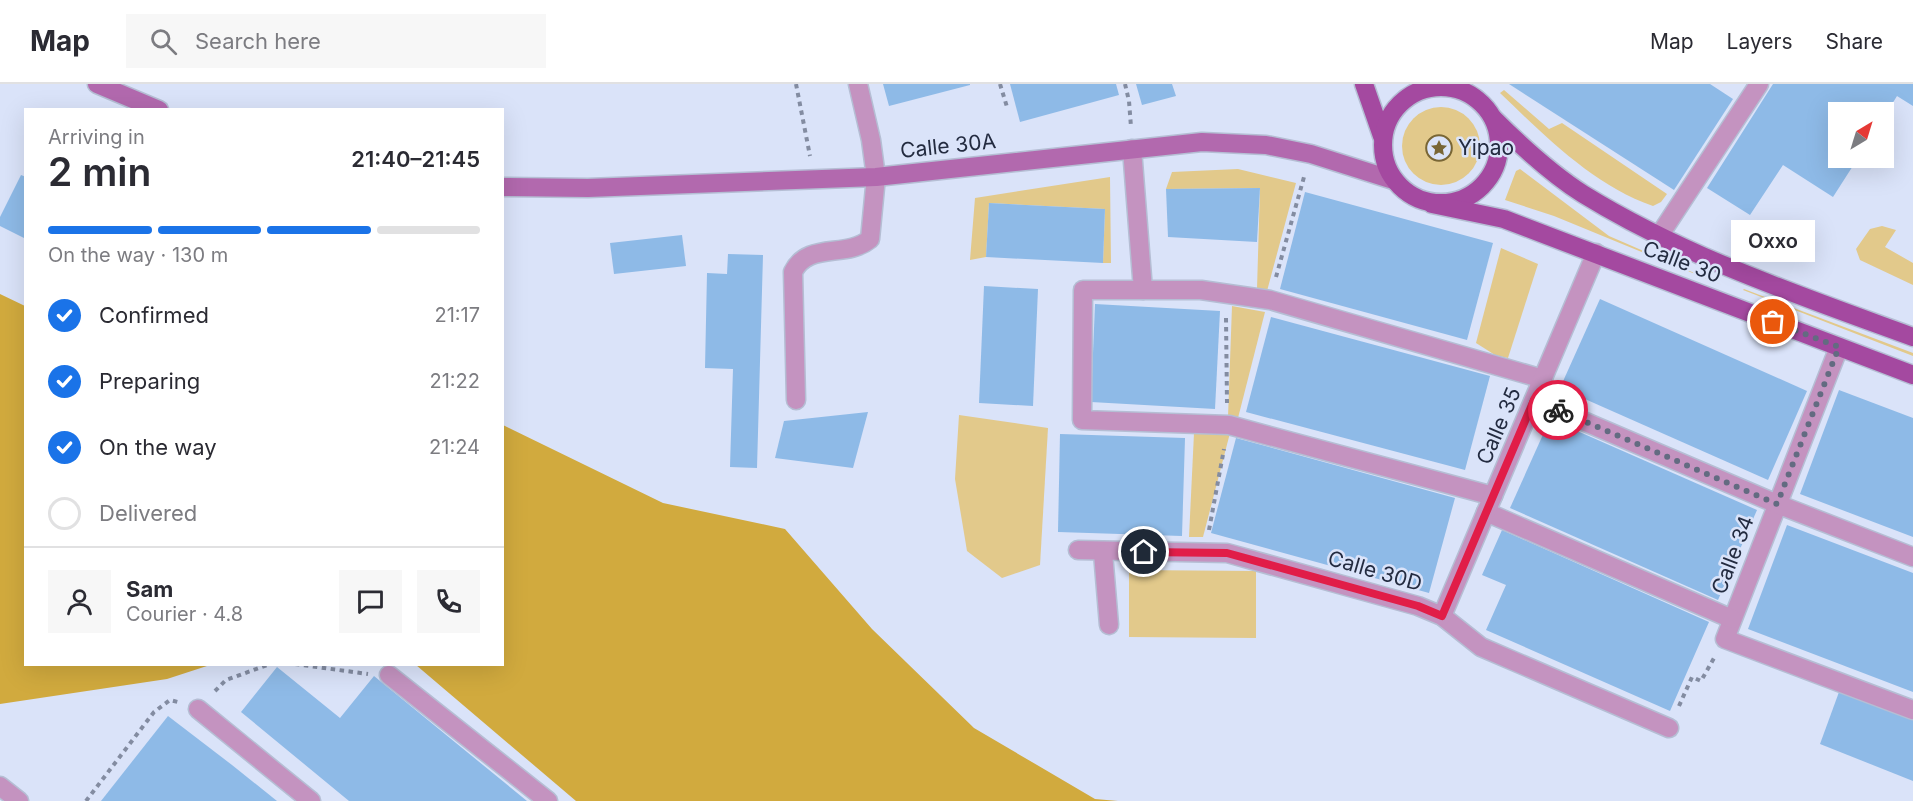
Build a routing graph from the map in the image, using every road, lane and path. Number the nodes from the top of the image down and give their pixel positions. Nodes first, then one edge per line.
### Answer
1 (98, 84) edge
2 (796, 84) edge
3 (858, 84) edge
4 (1000, 84) edge
5 (1125, 84) edge
6 (1364, 84) edge
7 (1759, 84) edge
8 (1448, 86) edge
9 (1007, 107) dead end
10 (154, 108) edge
11 (1492, 118) junction
12 (1382, 136) junction
13 (1132, 149) junction
14 (1311, 154) junction
15 (815, 177) junction
16 (876, 177) junction
17 (1393, 180) junction
18 (504, 187) edge
19 (1432, 204) junction
20 (1659, 236) junction
21 (1596, 253) junction
22 (1143, 290) junction
23 (1226, 295) junction
24 (1270, 300) junction
25 (1913, 337) edge
26 (1839, 347) junction
27 (1913, 375) edge
28 (1543, 379) junction
29 (796, 400) dead end
30 (1534, 400) junction
31 (1228, 425) junction
32 (1490, 504) junction
33 (1777, 504) junction
34 (1078, 550) dead end
35 (1205, 552) junction
36 (1103, 553) junction
37 (1913, 557) edge
38 (1442, 616) junction
39 (1732, 619) junction
40 (1109, 625) dead end
41 (1725, 639) junction
42 (264, 666) edge
43 (312, 666) edge
44 (389, 675) joint
45 (198, 709) junction
46 (1913, 710) edge
47 (1669, 728) joint
48 (0, 786) edge
49 (19, 801) edge
50 (86, 801) edge
51 (311, 801) edge
52 (548, 801) edge

1 - 10 street
2 - 15 path
3 - 16 street
4 - 9 path
5 - 13 path
6 - 12 main road
7 - 20 street
8 - 11 main road
8 - 12 main road
11 - 19 main road
11 - 20 main road, Calle 30
12 - 17 main road
13 - 14 street, Calle 30A
13 - 16 street, Calle 30A
13 - 22 street
14 - 17 street, Calle 30A
14 - 24 path
15 - 16 street, Calle 30A
15 - 18 street, Calle 30A
16 - 29 street
17 - 19 main road
19 - 21 main road, Calle 30
20 - 25 main road, Calle 30
21 - 26 main road, Calle 30
21 - 28 street, Calle 35
22 - 23 street
22 - 31 street
23 - 24 street
23 - 31 path
24 - 28 street
26 - 27 main road, Calle 30
26 - 33 street, Calle 34
28 - 30 street, Calle 35
30 - 32 street, Calle 35
30 - 33 street
31 - 32 street
31 - 35 path
32 - 38 street, Calle 35
32 - 39 street
33 - 37 street
33 - 39 street, Calle 34
34 - 36 street, Calle 30D
35 - 36 street, Calle 30D
35 - 38 street, Calle 30D
36 - 40 street
38 - 47 street, Calle 30D
39 - 41 street, Calle 34
41 - 46 street
41 - 47 path
42 - 45 path
43 - 44 path
44 - 52 street
45 - 50 path
45 - 51 street
48 - 49 street

